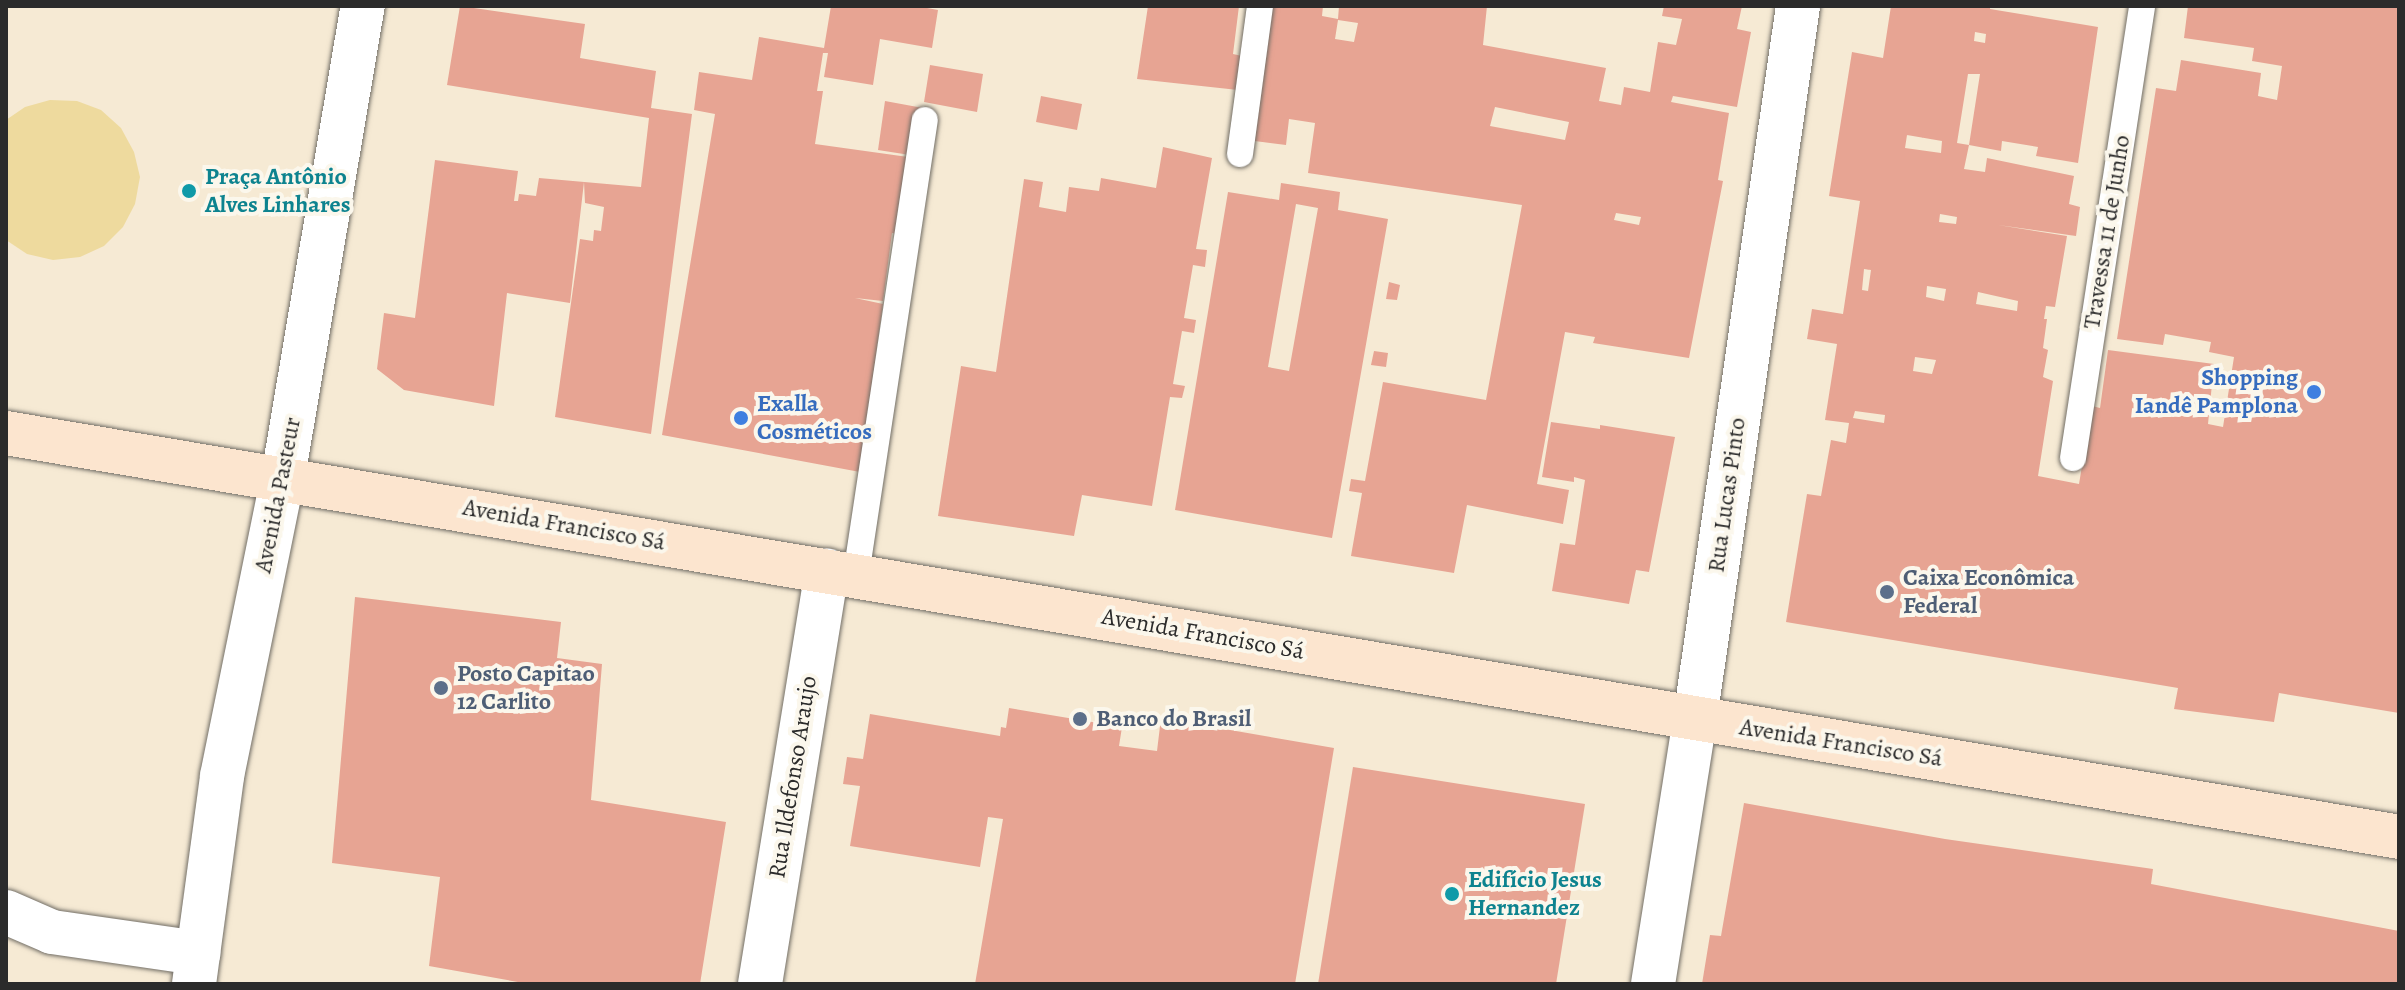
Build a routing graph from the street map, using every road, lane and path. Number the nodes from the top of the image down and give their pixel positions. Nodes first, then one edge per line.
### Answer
1 (363, 6) edge
2 (1260, 6) edge
3 (1798, 6) edge
4 (2142, 6) edge
5 (925, 120) dead end
6 (1240, 154) dead end
7 (6, 433) edge
8 (2073, 458) dead end
9 (283, 477) junction
10 (841, 573) junction
11 (1695, 719) junction
12 (2399, 837) edge
13 (6, 912) edge
14 (196, 968) edge
15 (760, 984) edge
16 (1653, 984) edge

1 - 9 street, Avenida Pasteur
2 - 6 lane
3 - 11 street, Rua Lucas Pinto
4 - 8 lane, Travessa 11 de Junho
5 - 10 lane
7 - 9 main road, Avenida Francisco Sá
9 - 10 main road, Avenida Francisco Sá
9 - 14 street, Avenida Pasteur
10 - 11 main road, Avenida Francisco Sá
10 - 15 street, Rua Ildefonso Araujo
11 - 12 main road, Avenida Francisco Sá
11 - 16 street, Rua Lucas Pinto
13 - 14 street

